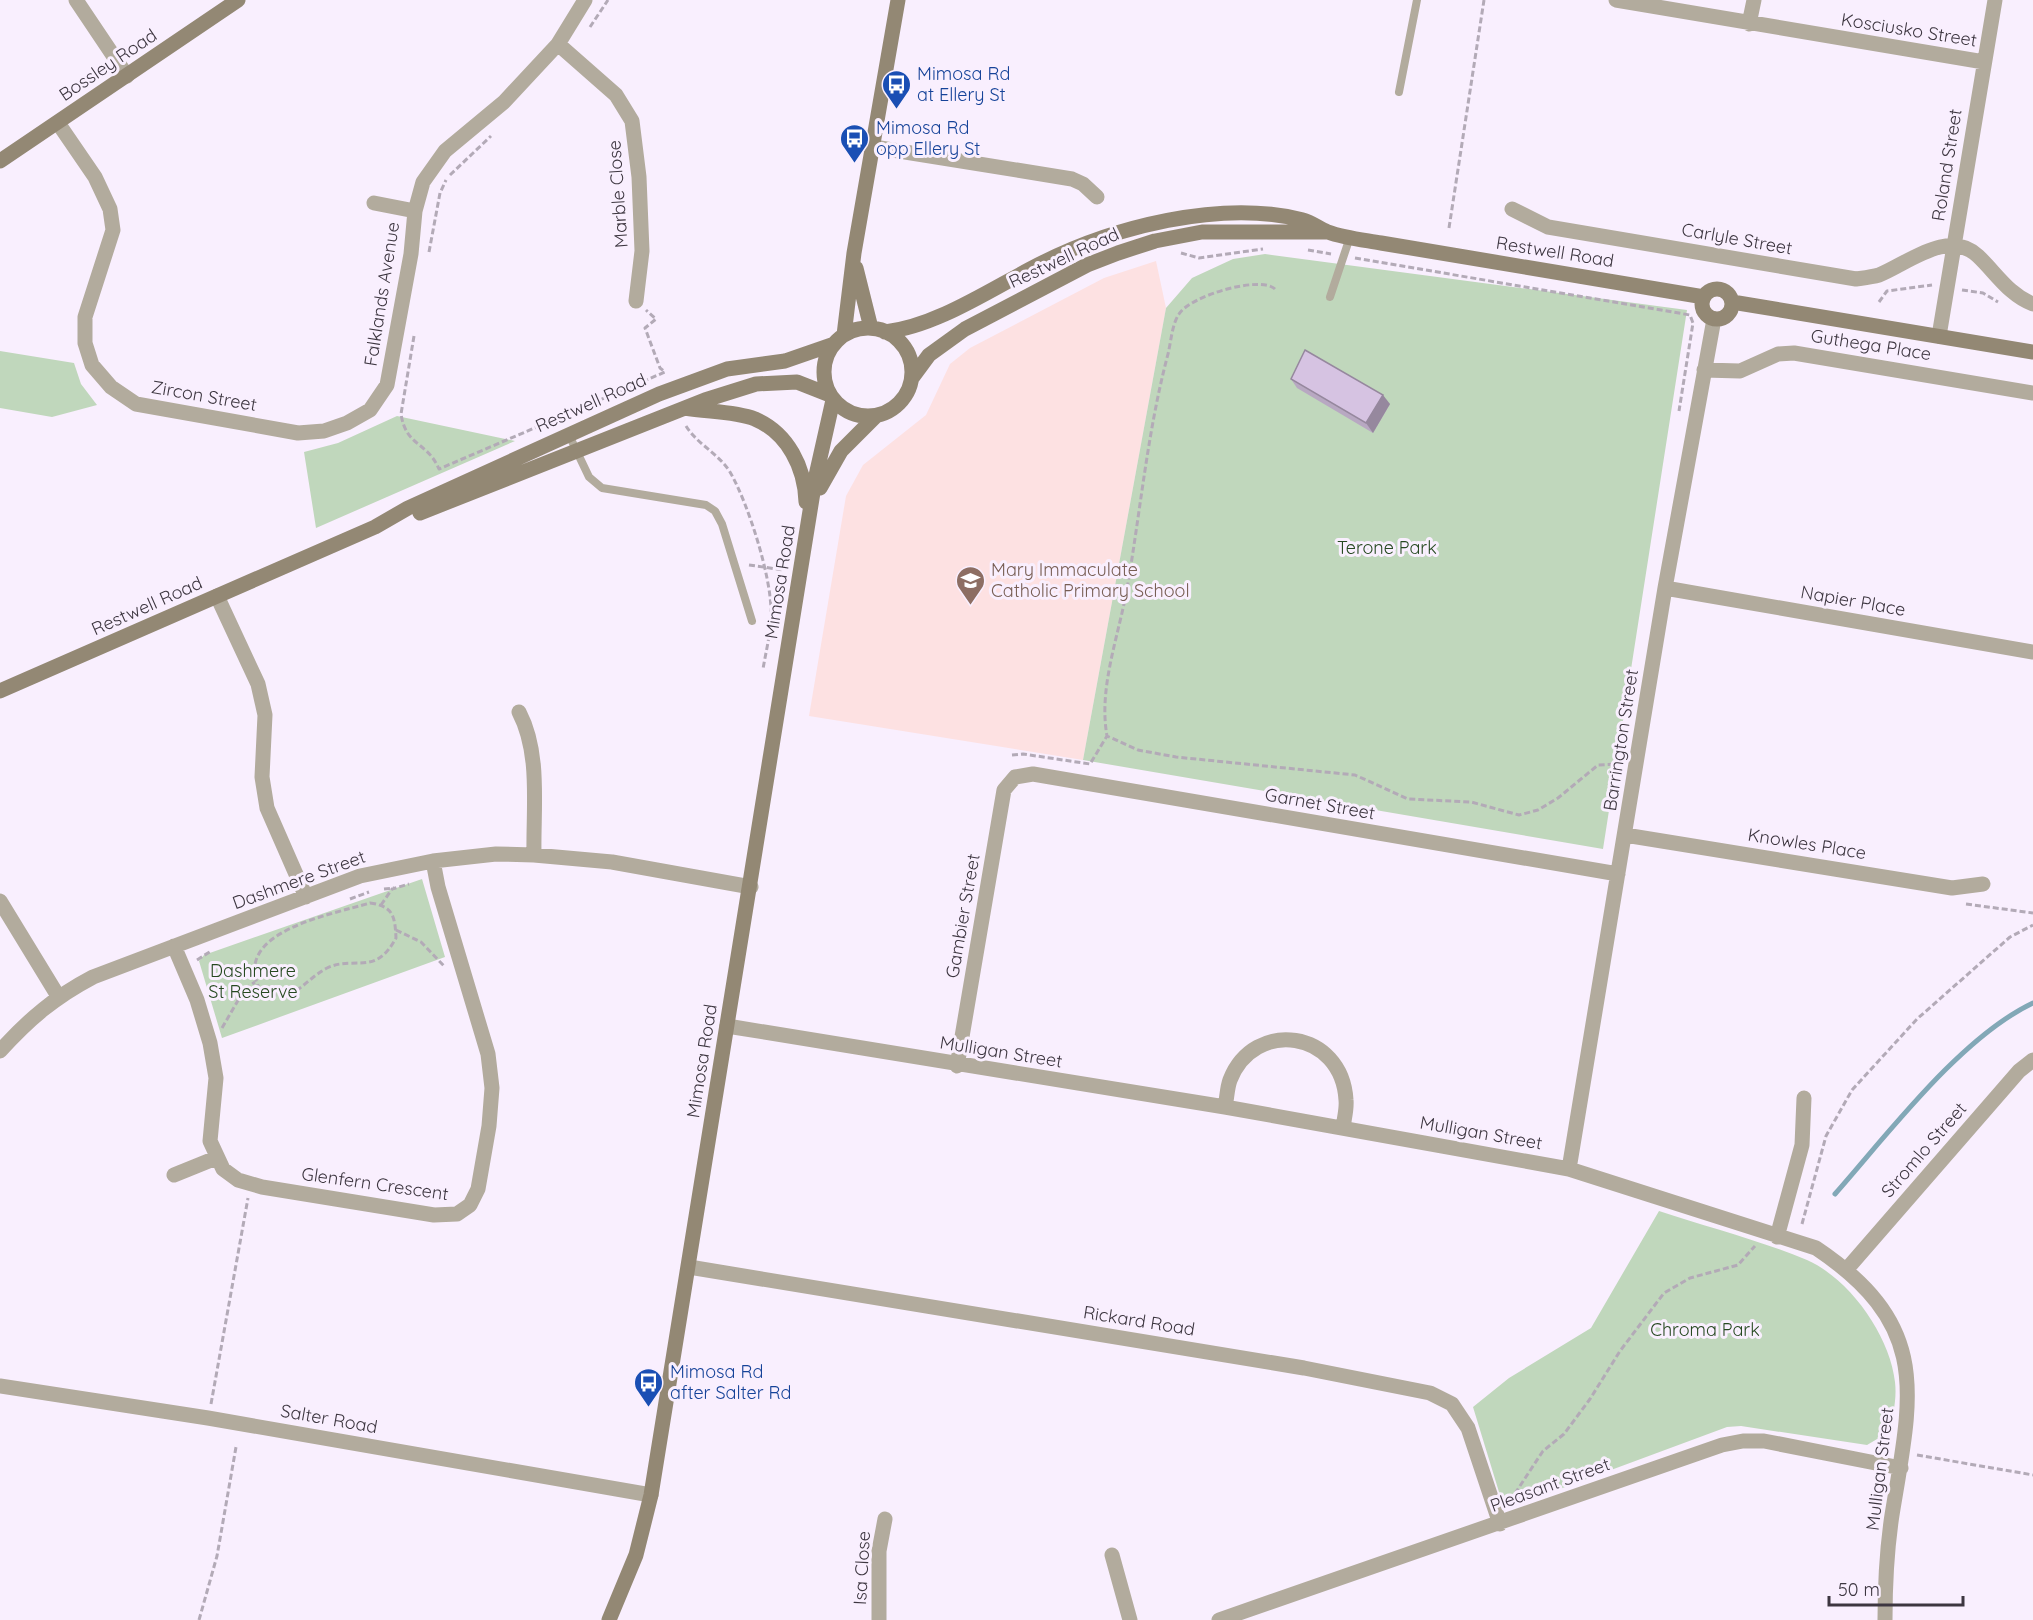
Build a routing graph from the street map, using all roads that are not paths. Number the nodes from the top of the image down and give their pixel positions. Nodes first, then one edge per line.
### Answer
1 (76, 0) edge
2 (238, 0) edge
3 (585, 0) edge
4 (898, 0) edge
5 (1417, 0) edge
6 (1616, 0) edge
7 (1754, 0) edge
8 (1995, 0) edge
9 (1749, 24) junction
10 (558, 44) junction
11 (1983, 62) junction
12 (127, 75) junction
13 (1399, 92) dead end
14 (58, 123) junction
15 (874, 147) junction
16 (0, 161) edge
17 (1096, 196) dead end
18 (374, 203) dead end
19 (1512, 209) dead end
20 (415, 211) junction
21 (1328, 232) junction
22 (1350, 237) junction
23 (1953, 247) junction
24 (854, 254) junction
25 (1330, 297) dead end
26 (1704, 297) junction
27 (636, 301) road end
28 (1732, 302) junction
29 (2033, 304) edge
30 (1714, 319) junction
31 (878, 330) junction
32 (1939, 336) junction
33 (839, 340) junction
34 (2033, 352) edge
35 (1704, 370) junction
36 (912, 378) junction
37 (2033, 393) edge
38 (831, 397) junction
39 (684, 415) junction
40 (876, 416) junction
41 (298, 433) joint
42 (569, 435) junction
43 (574, 451) junction
44 (813, 504) junction
45 (375, 527) junction
46 (807, 538) junction
47 (1665, 588) junction
48 (217, 596) junction
49 (752, 621) dead end
50 (2033, 652) edge
51 (0, 691) edge
52 (519, 712) dead end
53 (1015, 777) joint
54 (1625, 835) junction
55 (534, 855) junction
56 (433, 861) junction
57 (1618, 874) junction
58 (1983, 884) dead end
59 (751, 887) junction
60 (306, 897) junction
61 (0, 901) edge
62 (174, 946) junction
63 (58, 996) junction
64 (727, 1026) junction
65 (0, 1051) edge
66 (2033, 1059) edge
67 (957, 1065) junction
68 (1804, 1098) dead end
69 (1225, 1107) junction
70 (1343, 1128) junction
71 (216, 1158) junction
72 (1569, 1169) junction
73 (174, 1175) dead end
74 (1777, 1237) junction
75 (688, 1267) junction
76 (1847, 1269) junction
77 (0, 1386) edge
78 (1902, 1461) junction
79 (651, 1495) junction
80 (885, 1519) dead end
81 (1499, 1520) junction
82 (1112, 1555) dead end
83 (609, 1620) edge
84 (879, 1620) edge
85 (1130, 1620) edge
86 (1219, 1620) edge
87 (1885, 1620) edge

1 - 12 street
2 - 12 main road, Bossley Road
3 - 10 street, Falklands Avenue
4 - 15 main road
5 - 13 lane
6 - 9 street, Kosciusko Street
7 - 9 street
8 - 11 street, Roland Street
9 - 11 street, Kosciusko Street
10 - 20 street, Falklands Avenue
10 - 27 street, Marble Close
11 - 23 street, Roland Street
12 - 14 main road, Bossley Road
14 - 16 main road, Bossley Road
14 - 41 street, Zircon Street
15 - 17 street
15 - 24 main road
18 - 20 street, Falklands Avenue
19 - 23 street, Carlyle Street
20 - 41 street, Falklands Avenue
21 - 22 main road, Restwell Road
21 - 31 main road, Restwell Road
21 - 36 main road, Restwell Road
22 - 25 lane
22 - 26 main road, Restwell Road
23 - 29 street
23 - 32 street, Roland Street
24 - 31 main road
24 - 33 main road
26 - 28 main road
26 - 30 main road
28 - 30 main road
28 - 32 main road
30 - 35 street, Barrington Street
31 - 33 main road
31 - 36 main road
32 - 34 main road
33 - 38 main road
33 - 42 main road, Restwell Road
35 - 37 street, Guthega Place
35 - 47 street, Barrington Street
36 - 40 main road
38 - 39 main road, Restwell Road
38 - 40 main road
38 - 44 main road, Mimosa Road
39 - 43 main road, Restwell Road
39 - 46 main road
40 - 44 main road, Mimosa Road
42 - 43 lane, Mimosa Road
42 - 45 main road, Restwell Road
43 - 45 main road, Restwell Road
43 - 49 lane, Mimosa Road
44 - 46 main road, Mimosa Road
45 - 48 main road, Restwell Road
46 - 59 main road, Mimosa Road
47 - 50 street, Napier Place
47 - 54 street, Barrington Street
48 - 51 main road, Restwell Road
48 - 60 street
52 - 55 street
53 - 57 street, Garnet Street
53 - 67 street, Gambier Street
54 - 57 street, Barrington Street
54 - 58 street, Knowles Place
55 - 56 street, Dashmere Street
55 - 59 street, Dashmere Street
56 - 60 street, Dashmere Street
56 - 71 street, Glenfern Crescent
57 - 72 street, Barrington Street
59 - 64 main road, Mimosa Road
60 - 62 street, Dashmere Street
61 - 63 street
62 - 63 street, Dashmere Street
62 - 71 street
63 - 65 street, Dashmere Street
64 - 67 street, Mulligan Street
64 - 75 main road, Mimosa Road
66 - 76 street, Stromlo Street
67 - 69 street, Mulligan Street
68 - 74 street
69 - 70 street, Mulligan Street
69 - 70 street
70 - 72 street, Mulligan Street
71 - 73 street
72 - 74 street, Mulligan Street
74 - 76 street, Mulligan Street
75 - 79 main road, Mimosa Road
75 - 81 street, Rickard Road
76 - 78 street, Mulligan Street
77 - 79 street, Salter Road
78 - 81 street, Pleasant Street
78 - 87 street, Mulligan Street
79 - 83 main road, Mimosa Road
80 - 84 street, Isa Close
81 - 86 street, Pleasant Street
82 - 85 street

